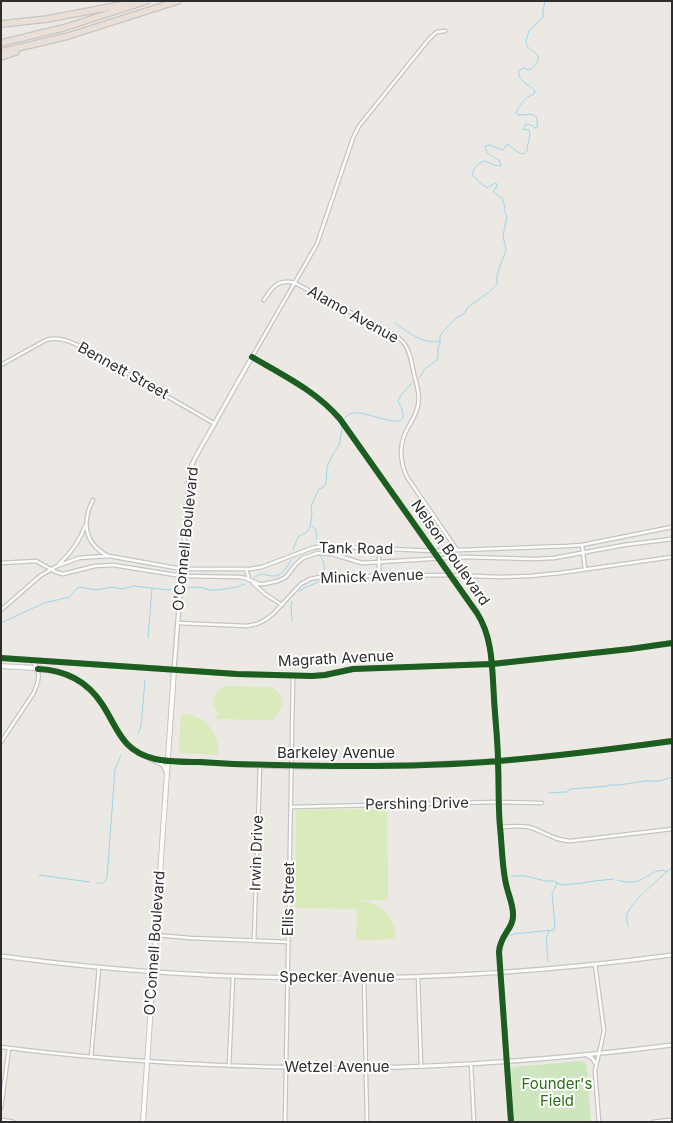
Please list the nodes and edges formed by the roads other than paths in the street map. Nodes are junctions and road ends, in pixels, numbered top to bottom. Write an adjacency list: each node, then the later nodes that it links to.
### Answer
1 (140, 1): 4 (highway)
2 (147, 1): 7 (highway)
3 (178, 1): 6 (highway)
4 (1, 24)
5 (445, 31): 10 (street, O'Connell Boulevard)
6 (49, 41): 8 (highway); 9 (highway)
7 (1, 43)
8 (1, 52)
9 (1, 57)
10 (295, 283): 11 (street, Alamo Avenue); 12 (street, O'Connell Boulevard); 21 (street, Alamo Avenue)
11 (264, 300)
12 (252, 357): 14 (street, O'Connell Boulevard); 22 (street, Nelson Boulevard)
13 (1, 365): 14 (street, Bennett Street)
14 (215, 424): 31 (street, O'Connell Boulevard)
15 (93, 500): 16 (street)
16 (86, 522): 24 (street); 29 (street)
17 (672, 527): 19 (street, Tank Road)
18 (672, 538): 23 (street)
19 (582, 545): 21 (street, Tank Road); 23 (street)
20 (379, 548): 22 (street, Tank Road); 27 (street); 32 (street, Tank Road)
21 (457, 550): 22 (street, Tank Road)
22 (434, 551): 26 (street, Nelson Boulevard)
23 (583, 552): 26 (street); 33 (street)
24 (109, 556): 29 (street, Tank Road); 31 (street, Tank Road)
25 (672, 557): 33 (street, Minick Avenue)
26 (439, 558): 27 (street); 34 (street, Nelson Boulevard)
27 (379, 562): 36 (street); 37 (street)
28 (1, 564): 30 (street)
29 (57, 566): 30 (street, Tank Road)
30 (51, 569): 35 (street); 39 (street, Tank Road)
31 (182, 569): 32 (street, Tank Road); 35 (street, O'Connell Boulevard)
32 (246, 569): 37 (street)
33 (585, 569): 34 (street, Minick Avenue)
34 (451, 575): 36 (street, Minick Avenue); 44 (street, Nelson Boulevard)
35 (182, 576): 37 (street); 40 (street, O'Connell Boulevard)
36 (379, 576): 38 (street, Minick Avenue)
37 (250, 580): 38 (street)
38 (282, 605): 40 (street, Minick Avenue)
39 (1, 610)
40 (178, 622): 47 (street, O'Connell Boulevard)
41 (672, 643): 44 (main road, Magrath Avenue)
42 (1, 658): 43 (main road, Magrath Avenue)
43 (31, 660): 46 (street); 47 (main road, Magrath Avenue)
44 (492, 664): 48 (main road, Magrath Avenue); 53 (street, Nelson Boulevard)
45 (1, 666): 46 (main road, Barkeley Avenue)
46 (38, 669): 50 (street); 51 (main road, Barkeley Avenue)
47 (174, 670): 48 (main road, Magrath Avenue); 52 (main road, O'Connell Boulevard)
48 (293, 676): 55 (street, Ellis Street)
49 (672, 741): 53 (main road, Barkeley Avenue)
50 (1, 742)
51 (143, 755): 52 (main road, Barkeley Avenue); 56 (street)
52 (168, 760): 54 (main road, Barkeley Avenue); 56 (main road, O'Connell Boulevard)
53 (498, 761): 55 (main road, Barkeley Avenue); 57 (street, Nelson Boulevard)
54 (260, 765): 55 (main road, Barkeley Avenue); 63 (street, Irwin Drive)
55 (292, 766): 59 (street, Ellis Street)
56 (167, 774): 62 (main road, O'Connell Boulevard)
57 (498, 802): 58 (street, Pershing Drive); 59 (street, Pershing Drive); 60 (street, Nelson Boulevard)
58 (542, 803)
59 (292, 807): 64 (street, Ellis Street)
60 (500, 828): 61 (street); 70 (street, Nelson Boulevard)
61 (672, 829)
62 (156, 935): 63 (street); 69 (main road, O'Connell Boulevard)
63 (254, 940): 64 (street)
64 (288, 942): 73 (street, Ellis Street)
65 (672, 955): 67 (street, Specker Avenue)
66 (1, 956): 68 (street, Specker Avenue)
67 (595, 964): 70 (street, Specker Avenue); 78 (street)
68 (99, 967): 69 (street, Specker Avenue); 80 (street)
69 (153, 971): 71 (street, Specker Avenue); 81 (main road, O'Connell Boulevard)
70 (500, 972): 72 (street, Specker Avenue); 82 (street, Nelson Boulevard)
71 (233, 976): 73 (street, Specker Avenue); 85 (street)
72 (418, 977): 74 (street, Specker Avenue); 86 (street)
73 (288, 978): 74 (street, Specker Avenue); 87 (street, Ellis Street)
74 (364, 978): 88 (street)
75 (672, 1045): 78 (street, Wetzel Avenue)
76 (1, 1047): 77 (street, Wetzel Avenue)
77 (9, 1048): 80 (street, Wetzel Avenue); 89 (street)
78 (599, 1054): 79 (street, Wetzel Avenue); 84 (street)
79 (587, 1055): 82 (street, Wetzel Avenue); 84 (street)
80 (90, 1057): 81 (street, Wetzel Avenue)
81 (147, 1062): 85 (street, Wetzel Avenue); 93 (main road, O'Connell Boulevard)
82 (507, 1062): 83 (street, Wetzel Avenue); 97 (street)
83 (470, 1064): 86 (street, Wetzel Avenue); 96 (street)
84 (596, 1064): 98 (street)
85 (229, 1066): 87 (street, Wetzel Avenue)
86 (422, 1066): 88 (street, Wetzel Avenue)
87 (287, 1068): 88 (street, Wetzel Avenue); 94 (street, Ellis Street)
88 (366, 1068): 95 (street)
89 (1, 1108)
90 (1, 1120): 92 (street)
91 (672, 1120): 99 (street)
92 (13, 1122)
93 (143, 1122)
94 (285, 1122)
95 (367, 1122)
96 (474, 1122)
97 (511, 1122)
98 (599, 1122)
99 (654, 1122)

